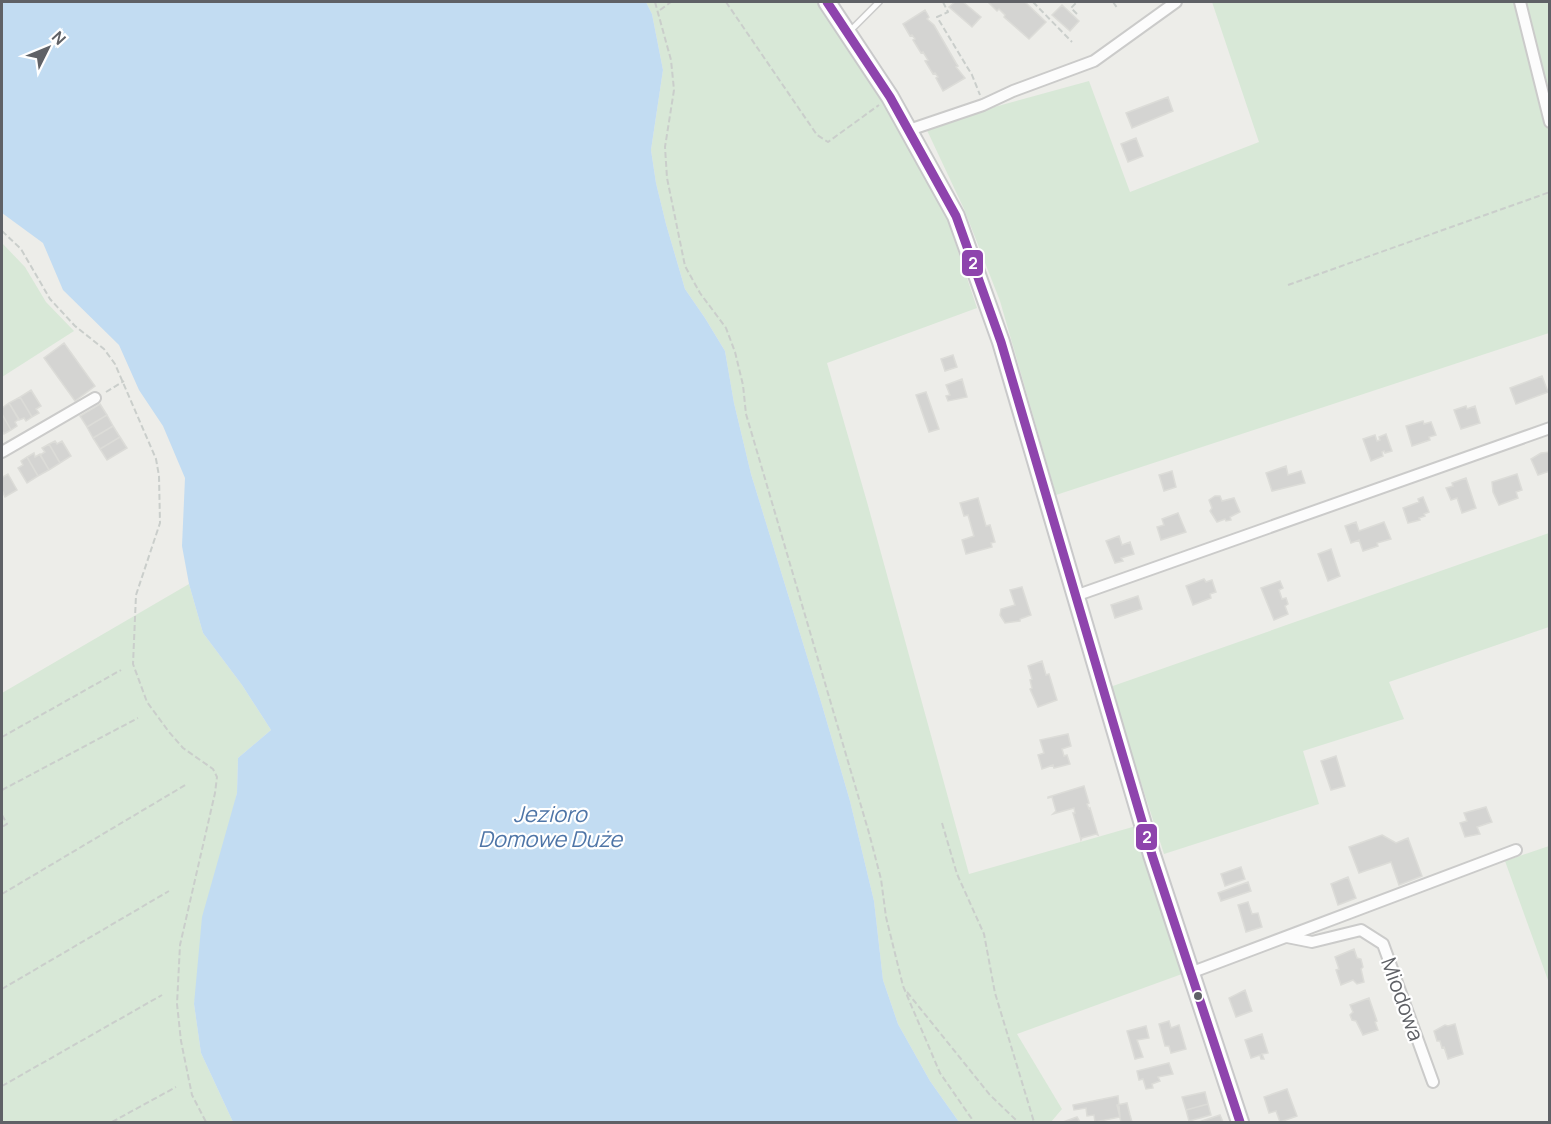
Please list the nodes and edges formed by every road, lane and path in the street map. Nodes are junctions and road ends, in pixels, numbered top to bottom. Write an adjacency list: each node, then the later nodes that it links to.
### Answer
1 (655, 2): 13 (path)
2 (671, 2): 13 (path)
3 (726, 2): 17 (path)
4 (826, 2): 15 (street)
5 (879, 2): 15 (lane)
6 (943, 2): 18 (path)
7 (1033, 2): 16 (path)
8 (1077, 2): 14 (path)
9 (1113, 2): 12 (path)
10 (1176, 2): 18 (street)
11 (1520, 2): 19 (street)
12 (1118, 9)
13 (659, 11): 42 (path)
14 (1077, 14)
15 (848, 33): 17 (street)
16 (1072, 42)
17 (890, 97): 20 (street)
18 (983, 105): 20 (street)
19 (1550, 122)
20 (909, 130): 28 (street)
21 (1550, 192): 23 (path)
22 (2, 231): 24 (path)
23 (1288, 285)
24 (124, 381): 25 (path); 49 (path)
25 (95, 398): 27 (street)
26 (1550, 428): 28 (street)
27 (2, 452)
28 (1075, 596): 41 (street)
29 (121, 670): 31 (path)
30 (138, 718): 33 (path)
31 (2, 737)
32 (188, 784): 39 (path)
33 (2, 790)
34 (2, 815): 36 (path)
35 (942, 823): 52 (path)
36 (2, 826)
37 (1516, 850): 40 (street)
38 (169, 891): 43 (path)
39 (2, 894)
40 (1286, 937): 41 (street); 45 (street, Miodowa)
41 (1190, 973): 53 (street)
42 (903, 986): 50 (path); 51 (path)
43 (2, 989)
44 (162, 995): 46 (path)
45 (1433, 1082)
46 (2, 1086)
47 (176, 1087): 48 (path)
48 (112, 1122)
49 (206, 1122)
50 (974, 1122)
51 (1018, 1122)
52 (1034, 1122)
53 (1240, 1122)

